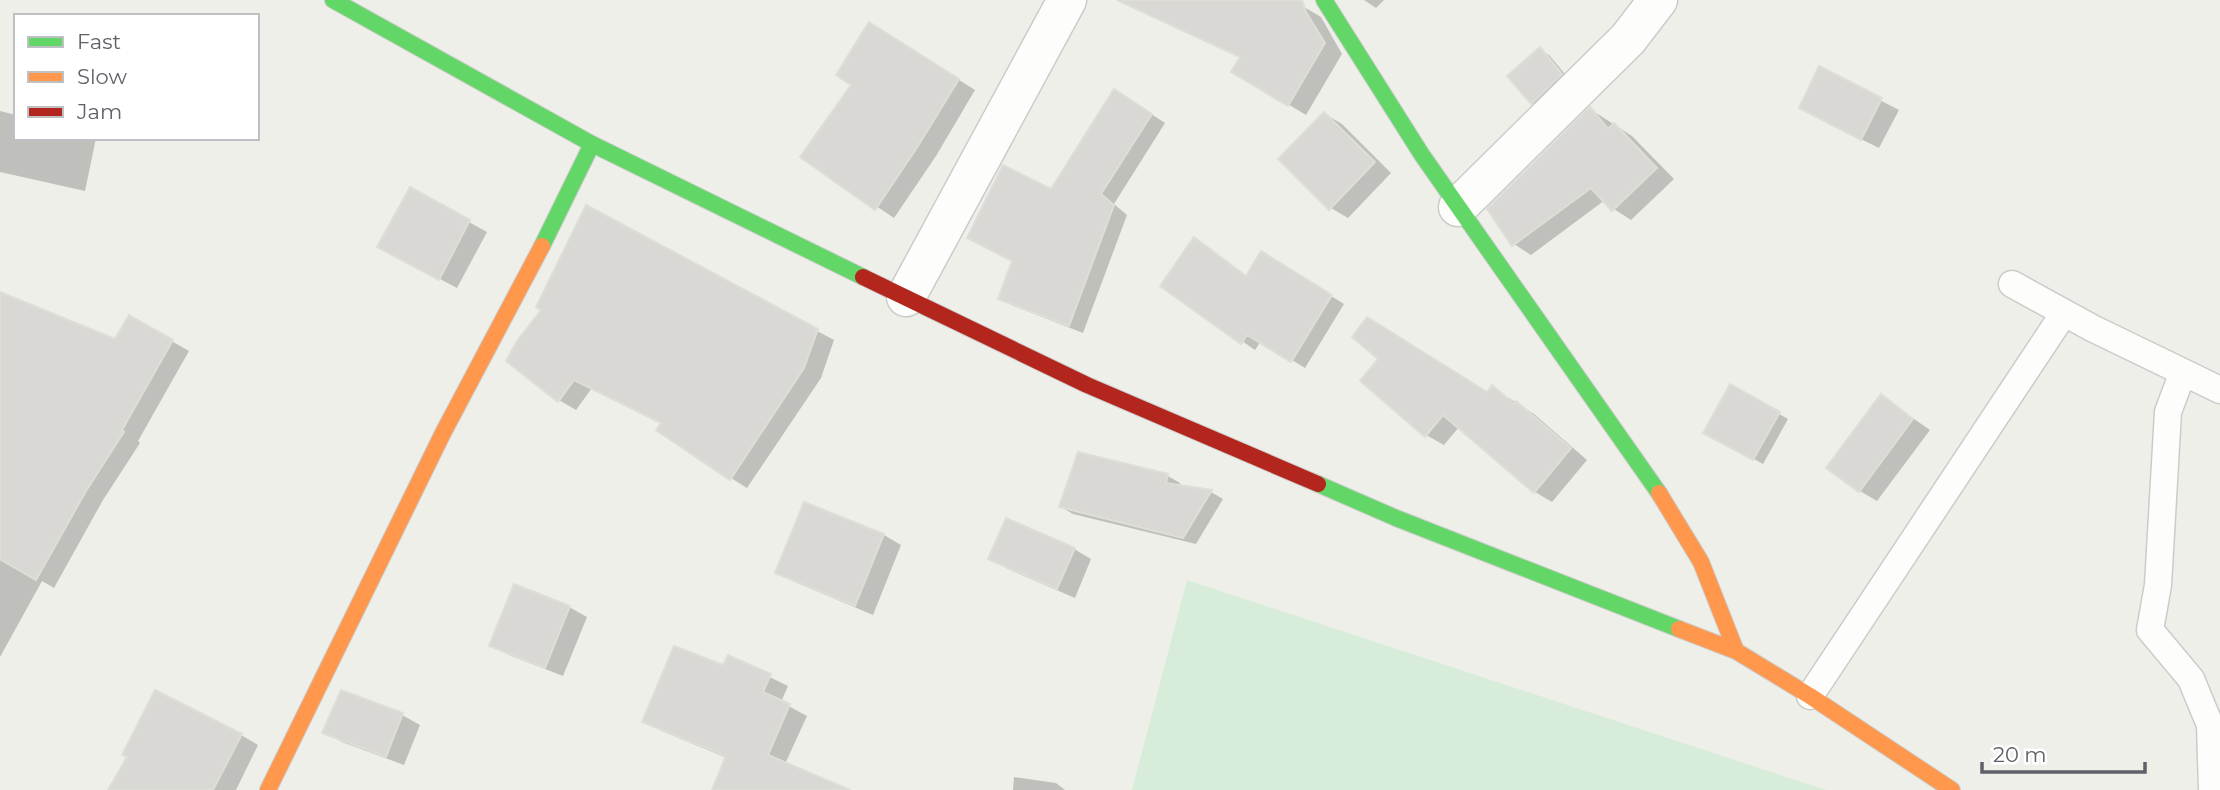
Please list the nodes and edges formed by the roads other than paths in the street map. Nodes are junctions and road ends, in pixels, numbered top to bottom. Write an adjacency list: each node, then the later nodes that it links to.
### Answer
1 (334, 0): 5 (street)
2 (1067, 0): 8 (street)
3 (1324, 0): 6 (street)
4 (1658, 0): 6 (street)
5 (592, 144): 8 (street); 14 (street)
6 (1458, 208): 12 (street)
7 (2012, 284): 9 (lane)
8 (906, 297): 12 (street)
9 (2064, 313): 10 (lane); 13 (lane)
10 (2183, 372): 11 (lane); 16 (lane)
11 (2220, 390)
12 (1736, 651): 13 (street)
13 (1810, 696): 15 (street)
14 (268, 790)
15 (1952, 790)
16 (2212, 790)

